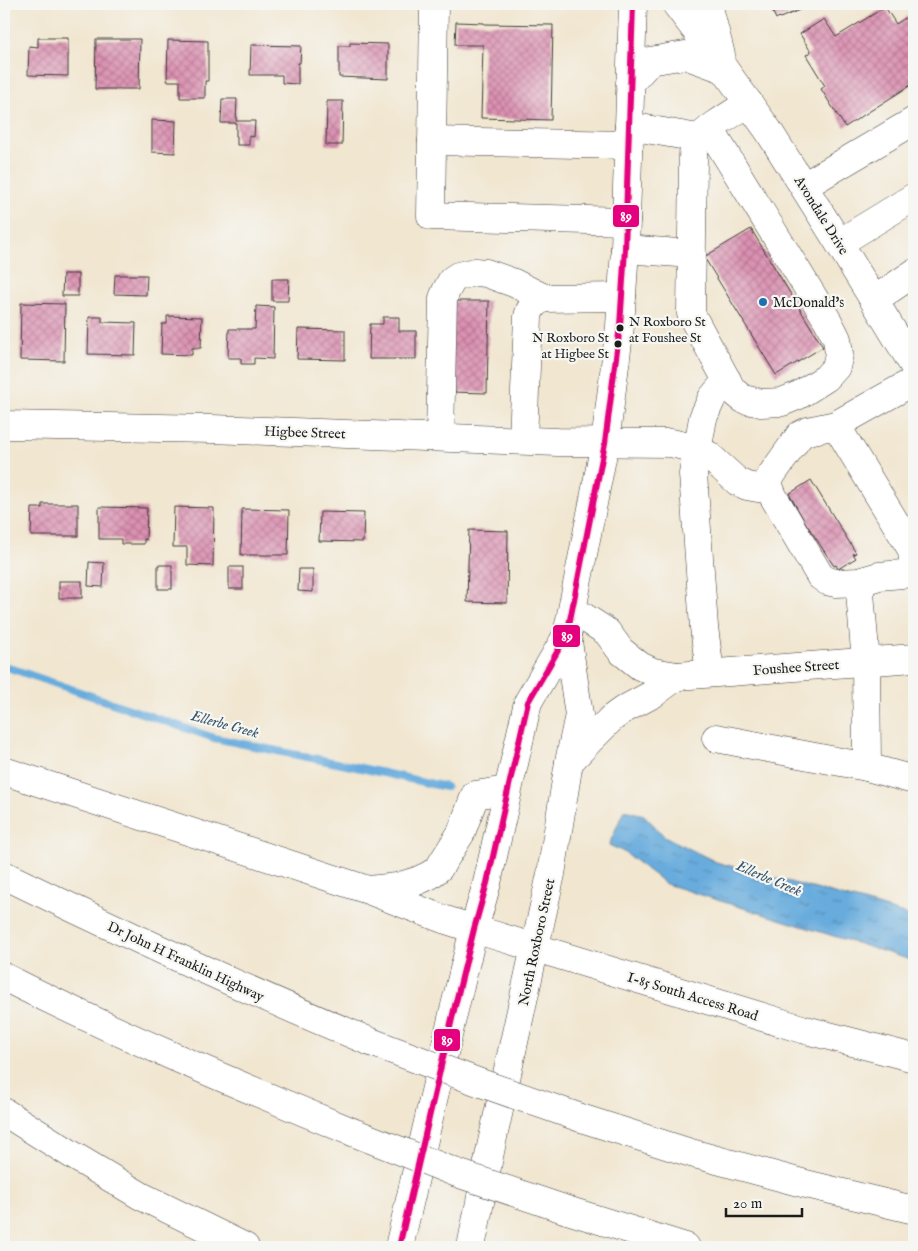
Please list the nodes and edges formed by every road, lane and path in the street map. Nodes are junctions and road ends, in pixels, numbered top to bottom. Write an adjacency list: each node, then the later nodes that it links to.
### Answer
1 (434, 4): 11 (main road)
2 (633, 4): 6 (main road, North Roxboro Street)
3 (676, 4): 5 (main road, Avondale Drive)
4 (708, 4): 5 (main road, Avondale Drive)
5 (724, 69): 6 (main road); 7 (main road, Avondale Drive)
6 (630, 83): 10 (main road, North Roxboro Street)
7 (749, 103): 9 (main road); 12 (main road, Avondale Drive)
8 (914, 121): 12 (main road)
9 (704, 134): 10 (main road); 15 (main road); 18 (main road)
10 (629, 135): 11 (main road); 14 (main road, North Roxboro Street)
11 (432, 141): 14 (main road)
12 (804, 186): 16 (main road, Avondale Drive)
13 (914, 197): 16 (main road)
14 (626, 221): 17 (main road, North Roxboro Street)
15 (775, 235): 23 (main road); 25 (main road)
16 (839, 243): 22 (main road, Avondale Drive)
17 (625, 249): 18 (main road); 20 (main road, North Roxboro Street)
18 (692, 254): 23 (main road)
19 (914, 273): 22 (main road)
20 (622, 297): 21 (main road); 31 (main road, North Roxboro Street)
21 (544, 298): 29 (main road); 30 (main road)
22 (874, 300): 24 (main road, Avondale Drive)
23 (704, 338): 25 (main road)
24 (914, 366)
25 (727, 380): 32 (main road)
26 (914, 381): 28 (main road)
27 (4, 424): 29 (main road, Higbee Street)
28 (836, 425): 33 (main road); 34 (main road)
29 (440, 438): 30 (main road, Higbee Street)
30 (523, 440): 31 (main road, Higbee Street)
31 (605, 443): 32 (main road, Higbee Street); 35 (main road, North Roxboro Street)
32 (697, 448): 33 (main road); 38 (main road)
33 (770, 486): 34 (main road)
34 (859, 582): 37 (main road)
35 (570, 623): 39 (main road, Foushee Street); 41 (main road, North Roxboro Street); 45 (main road, North Roxboro Street)
36 (914, 658): 37 (main road, Foushee Street)
37 (866, 662): 38 (main road, Foushee Street); 42 (main road)
38 (710, 674): 39 (main road, Foushee Street)
39 (677, 676): 41 (main road)
40 (716, 738): 42 (main road)
41 (570, 762): 49 (main road, North Roxboro Street)
42 (867, 767): 44 (main road)
43 (4, 771): 47 (main road, I-85 South Access Road)
44 (914, 780)
45 (507, 790): 47 (main road); 48 (main road, North Roxboro Street)
46 (4, 875): 53 (main road, Dr John H Franklin Highway, bridge)
47 (368, 890): 48 (main road, I-85 South Access Road)
48 (474, 929): 49 (main road, I-85 South Access Road); 55 (main road, North Roxboro Street)
49 (536, 948): 51 (main road, I-85 South Access Road); 56 (main road, North Roxboro Street)
50 (4, 977): 57 (main road, bridge)
51 (914, 1058)
52 (4, 1112): 54 (main road)
53 (914, 1210)
54 (245, 1247)
55 (399, 1247)
56 (472, 1247)
57 (686, 1247)

